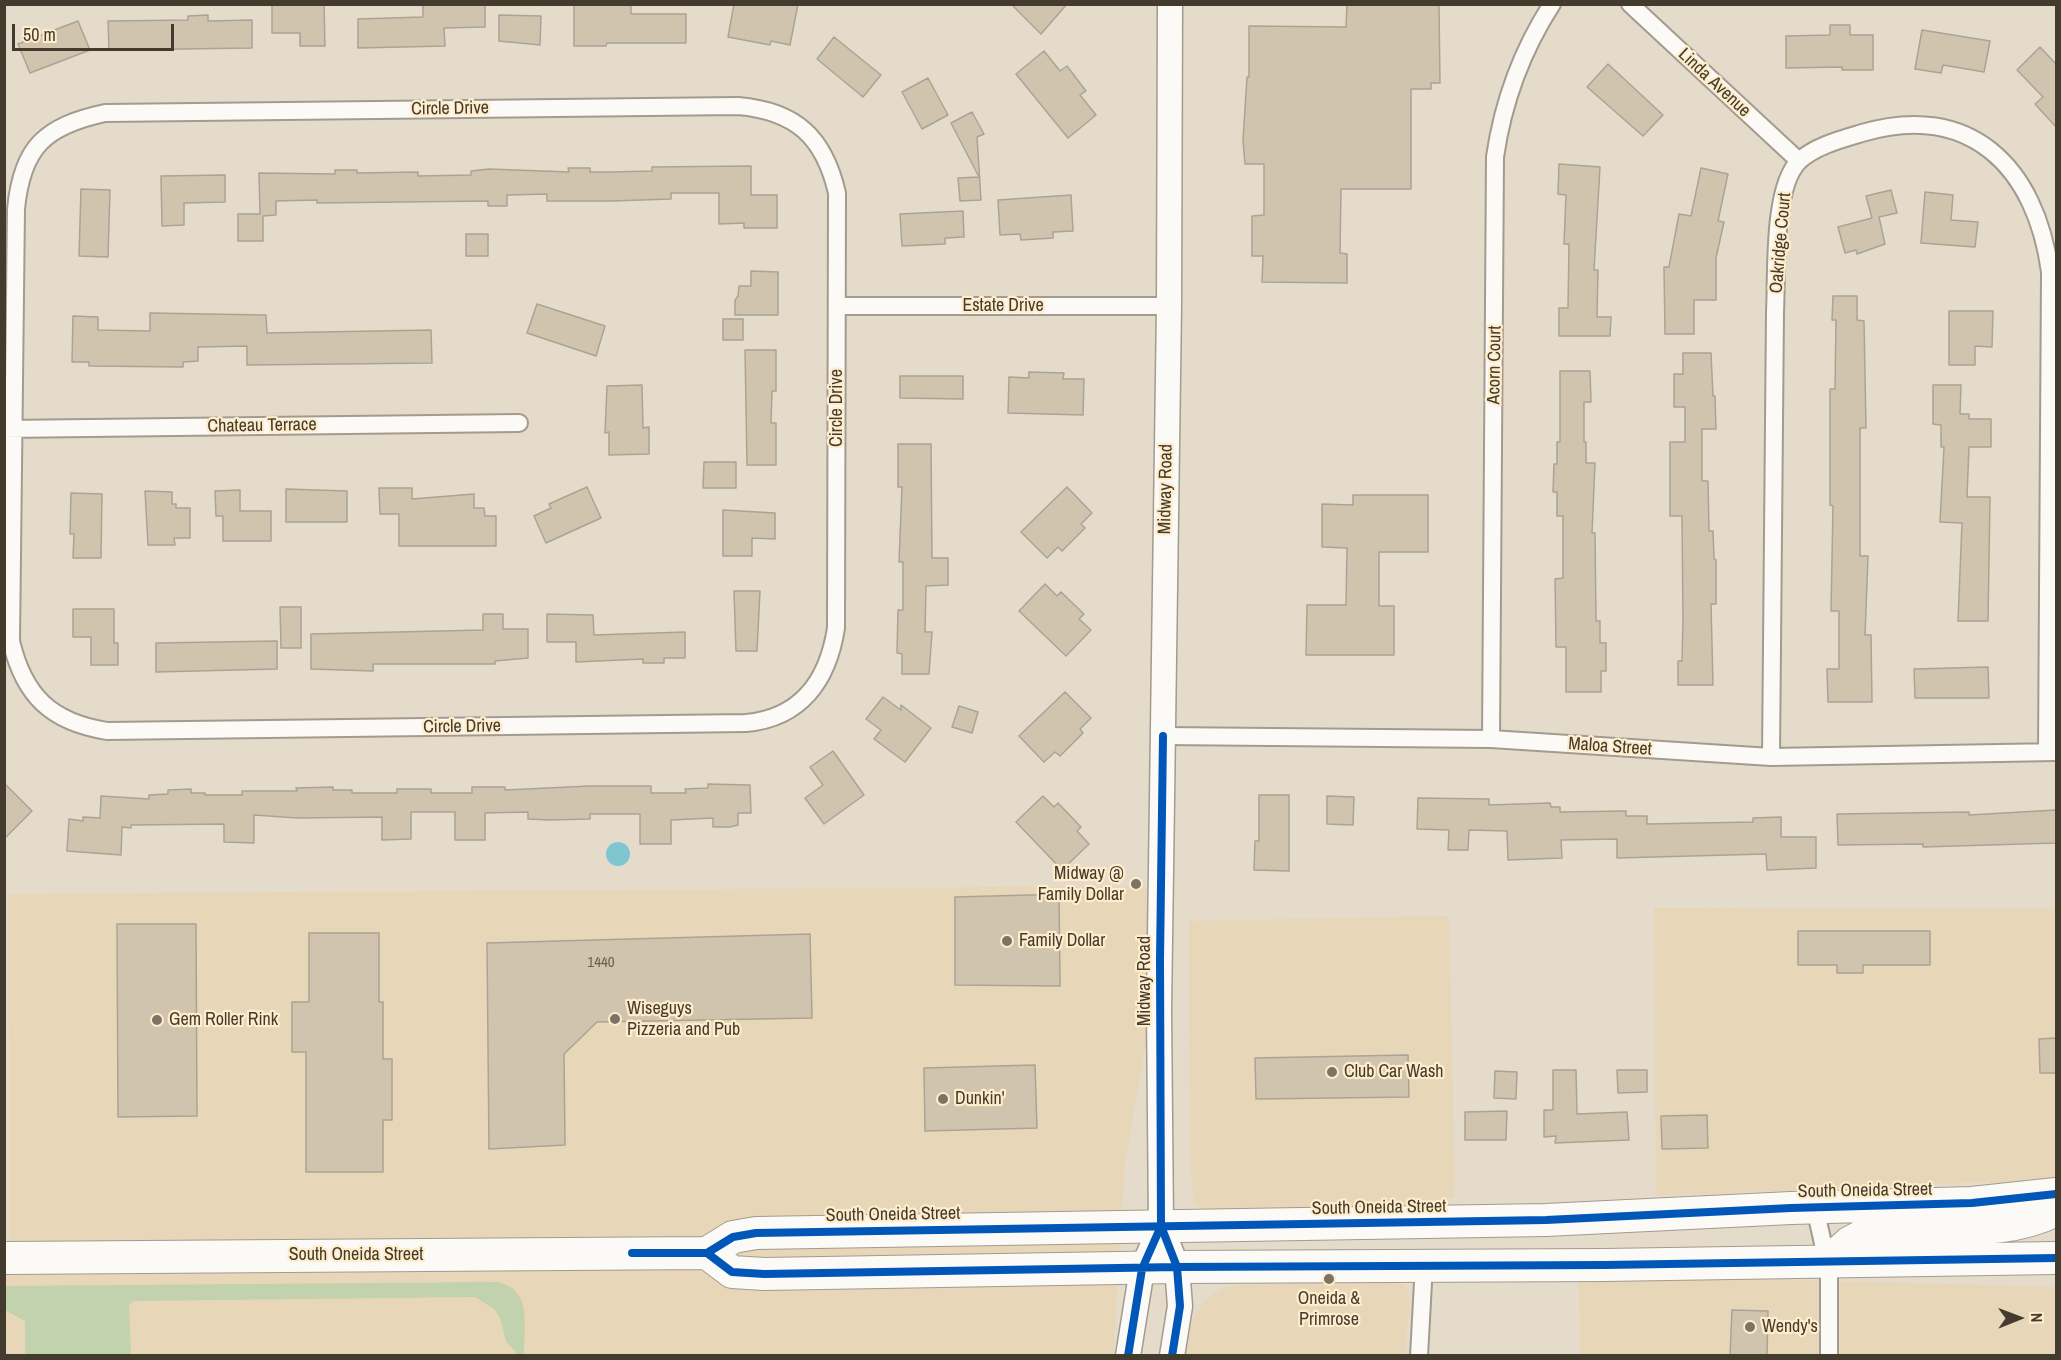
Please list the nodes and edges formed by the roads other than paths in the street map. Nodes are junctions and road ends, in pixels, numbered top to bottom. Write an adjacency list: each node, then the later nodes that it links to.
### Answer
1 (1170, 4): 6 (main road, Midway Road)
2 (1552, 4): 10 (street, Acorn Court)
3 (1630, 4): 4 (street, Linda Avenue)
4 (1799, 161): 11 (street); 12 (street, Oakridge Court)
5 (838, 306): 6 (street, Estate Drive); 8 (street, Circle Drive); 8 (street, Circle Drive)
6 (1169, 306): 9 (main road, Midway Road)
7 (519, 423): 8 (street, Chateau Terrace)
8 (8, 429)
9 (1163, 736): 10 (street, Maloa Street); 16 (main road, Midway Road)
10 (1491, 738): 12 (street, Maloa Street)
11 (2052, 752): 12 (street, Maloa Street)
12 (1771, 758)
13 (2056, 1194): 14 (highway, South Oneida Street)
14 (1815, 1208): 16 (highway, South Oneida Street); 20 (street)
15 (2056, 1210): 20 (highway)
16 (1161, 1226): 17 (highway, South Oneida Street); 22 (main road, Midway Road); 23 (main road, Midway Road)
17 (706, 1253): 18 (highway, South Oneida Street); 23 (highway)
18 (4, 1258)
19 (2056, 1258): 20 (highway)
20 (1828, 1262): 21 (highway); 27 (street)
21 (1424, 1264): 22 (highway); 26 (street)
22 (1178, 1267): 23 (highway); 25 (main road, Midway Road)
23 (1142, 1269): 24 (main road, Midway Road)
24 (1128, 1356)
25 (1172, 1356)
26 (1419, 1356)
27 (1829, 1356)

